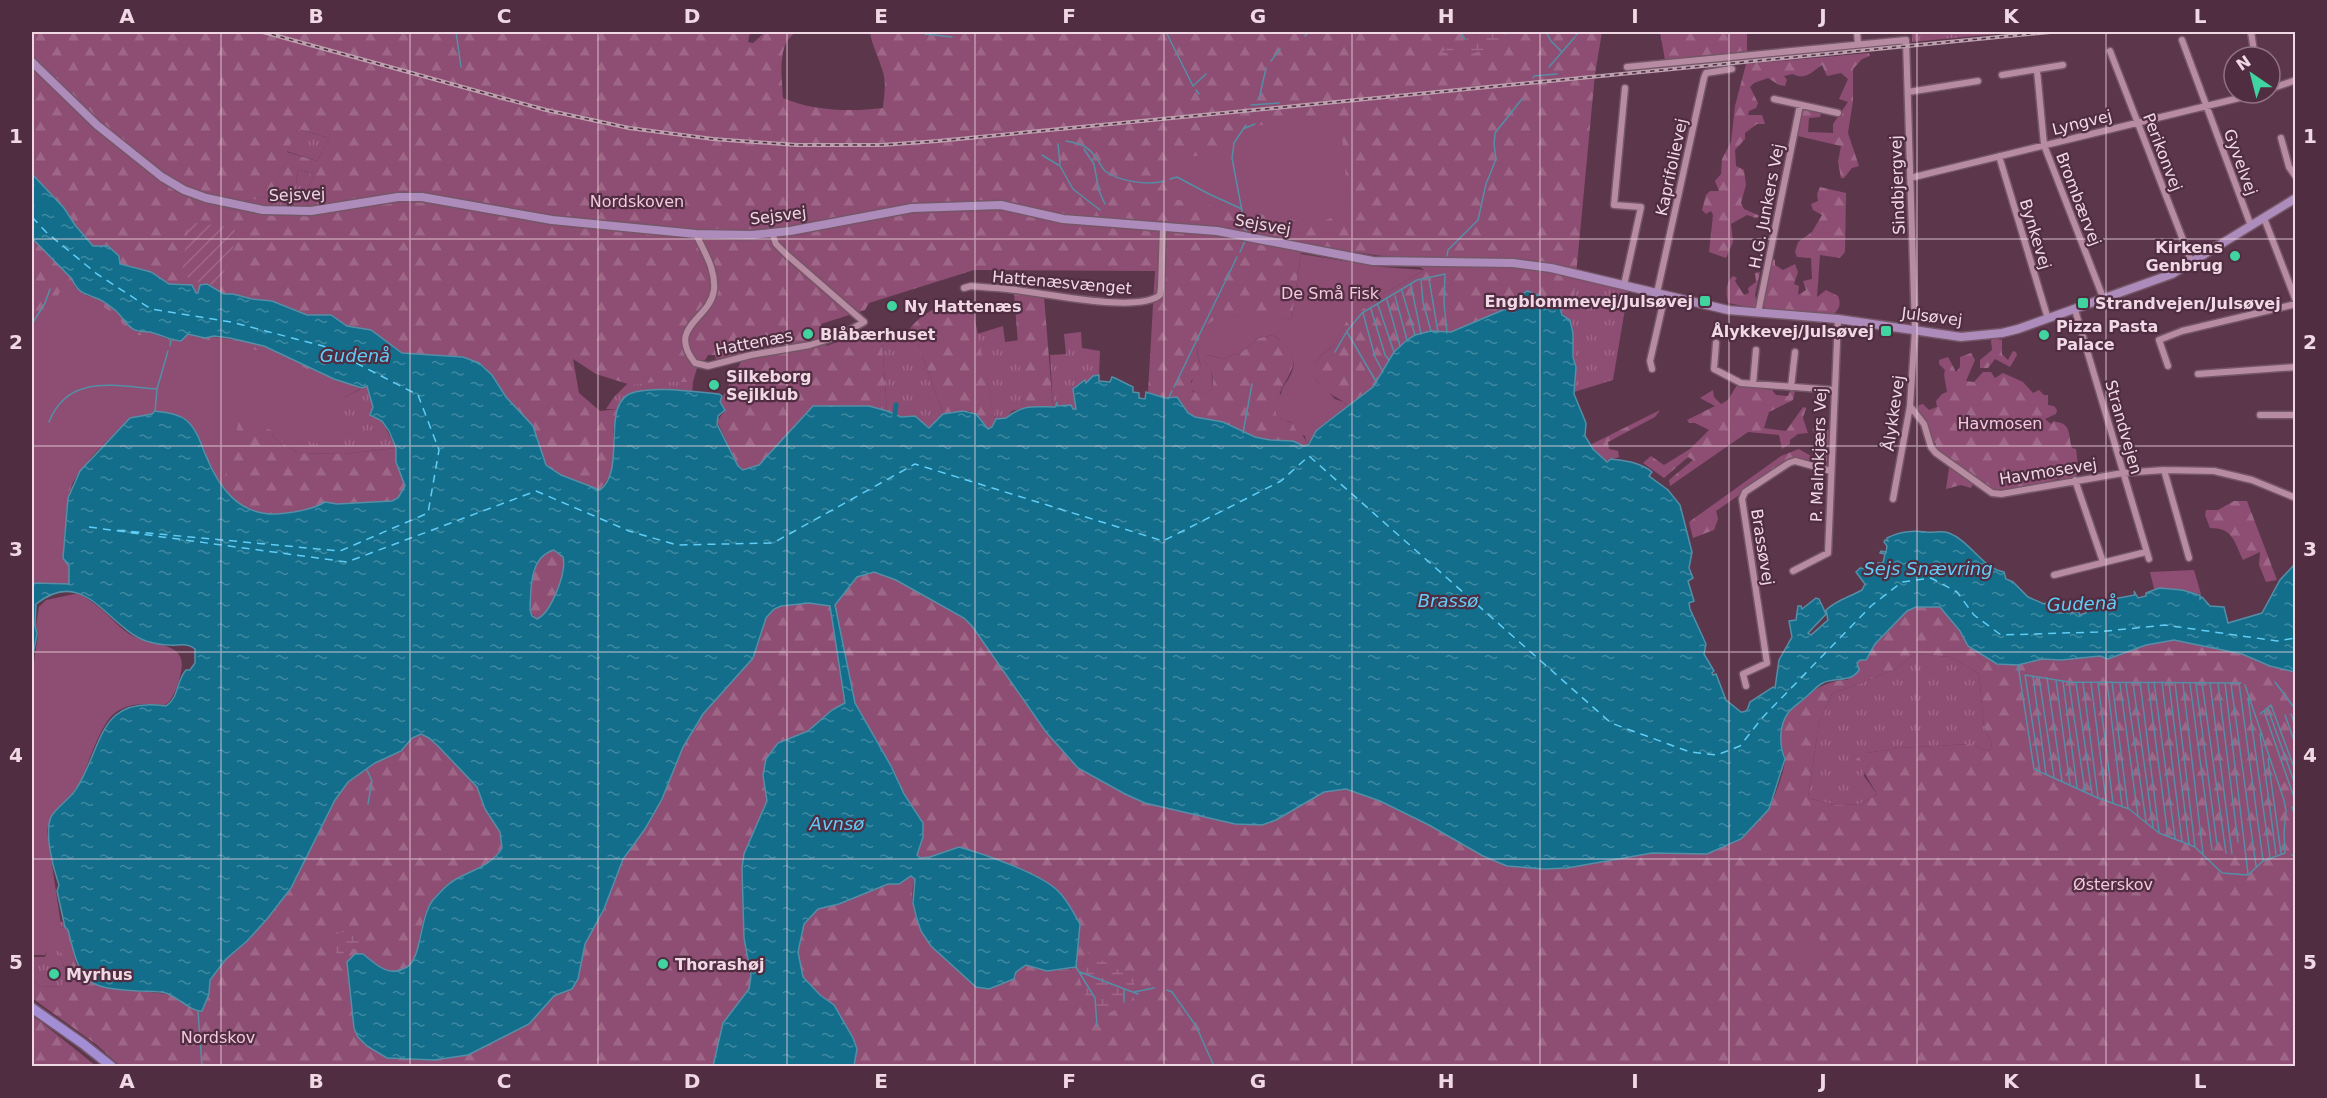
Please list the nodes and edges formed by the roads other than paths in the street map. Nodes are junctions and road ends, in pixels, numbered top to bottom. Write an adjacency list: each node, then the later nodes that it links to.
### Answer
1 (1857, 32): 3 (street)
2 (2182, 40): 17 (street, Gyvelvej)
3 (1858, 44): 7 (street); 13 (street, Sindbjergvej)
4 (2110, 51): 19 (street, Perikonvej)
5 (32, 62): 30 (street, Sejsvej)
6 (2063, 65): 9 (street)
7 (1626, 67)
8 (1732, 69): 35 (street, Kaprifolievej)
9 (2037, 70): 10 (street); 21 (street, Brombærvej)
10 (2002, 75)
11 (1978, 81): 13 (street)
12 (1625, 88): 33 (street)
13 (1908, 92): 24 (street, Sindbjergvej)
14 (1774, 99): 16 (street)
15 (2222, 102): 17 (street, Lyngvej)
16 (1800, 105): 18 (street); 39 (street, H.G. Junkers Vej)
17 (2206, 106): 19 (street, Lyngvej); 27 (street, Gyvelvej)
18 (1838, 113)
19 (2136, 122): 21 (street, Lyngvej); 31 (street, Perikonvej)
20 (2281, 138): 23 (street)
21 (2044, 146): 22 (street, Lyngvej); 36 (street, Brombærvej)
22 (1999, 156): 24 (street, Lyngvej); 41 (street, Bynkevej)
23 (2295, 177)
24 (1910, 178): 42 (street, Sindbjergvej)
25 (2295, 198): 26 (street, Julsøvej)
26 (2264, 218): 27 (street, Julsøvej); 37 (street)
27 (2251, 226): 31 (street, Julsøvej)
28 (1163, 227): 29 (street, Sejsvej); 32 (street, Sejsvej); 34 (street, Hattenæsvænget)
29 (772, 233): 30 (street, Sejsvej); 30 (street, Hattenæs)
30 (696, 234)
31 (2192, 263): 36 (street, Julsøvej)
32 (1574, 272): 33 (street, Julsøvej)
33 (1623, 285): 35 (street, Julsøvej)
34 (964, 288)
35 (1661, 294): 39 (street, Julsøvej); 48 (street)
36 (2104, 300): 38 (street, Julsøvej)
37 (2295, 300): 46 (street)
38 (2075, 310): 41 (street, Julsøvej); 58 (street, Strandvejen)
39 (1758, 313): 40 (street, Julsøvej)
40 (1838, 319): 42 (street, Julsøvej); 52 (street, P. Malmkjærs Vej)
41 (2048, 319): 42 (street, Julsøvej)
42 (1914, 330): 53 (street, Ålykkevej)
43 (1716, 343): 50 (street)
44 (1756, 350): 50 (street)
45 (1795, 352): 51 (street)
46 (2168, 366)
47 (2295, 367): 49 (street)
48 (1652, 369)
49 (2198, 374)
50 (1753, 384): 51 (street)
51 (1791, 387): 52 (street)
52 (1834, 390): 57 (street, P. Malmkjærs Vej)
53 (1910, 406): 59 (street, Havmosevej); 61 (street, Ålykkevej)
54 (2260, 415): 55 (street)
55 (2295, 415)
56 (2164, 470): 58 (street, Havmosevej); 60 (street, Havmosevej); 62 (street)
57 (1831, 471): 64 (street, P. Malmkjærs Vej); 66 (street, Brassøvej)
58 (2123, 473): 59 (street, Havmosevej); 63 (street, Strandvejen)
59 (2075, 480): 63 (street)
60 (2295, 498)
61 (1893, 499)
62 (2190, 558)
63 (2103, 562): 65 (street, Strandvejen)
64 (1793, 571)
65 (2054, 575)
66 (1746, 686)
67 (32, 1008): 68 (main road)
68 (111, 1066)

